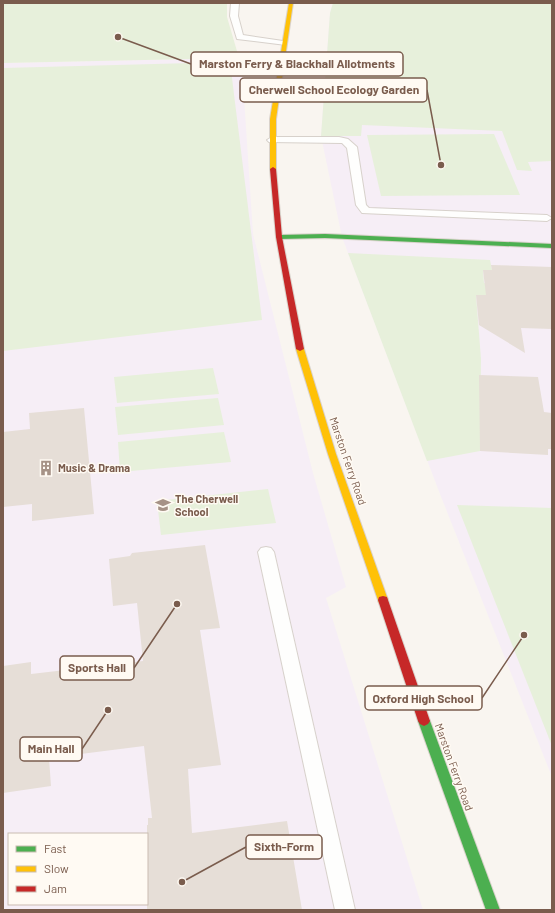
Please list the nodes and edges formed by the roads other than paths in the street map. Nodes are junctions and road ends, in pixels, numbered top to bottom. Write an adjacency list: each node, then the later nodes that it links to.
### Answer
1 (235, 3): 3 (lane)
2 (291, 3): 3 (main road, Marston Ferry Road)
3 (283, 43): 4 (main road, Marston Ferry Road)
4 (272, 140): 5 (lane); 6 (main road, Marston Ferry Road)
5 (546, 218)
6 (279, 237): 7 (main road); 10 (main road, Marston Ferry Road)
7 (552, 246)
8 (266, 552): 9 (lane)
9 (344, 910)
10 (493, 910)

